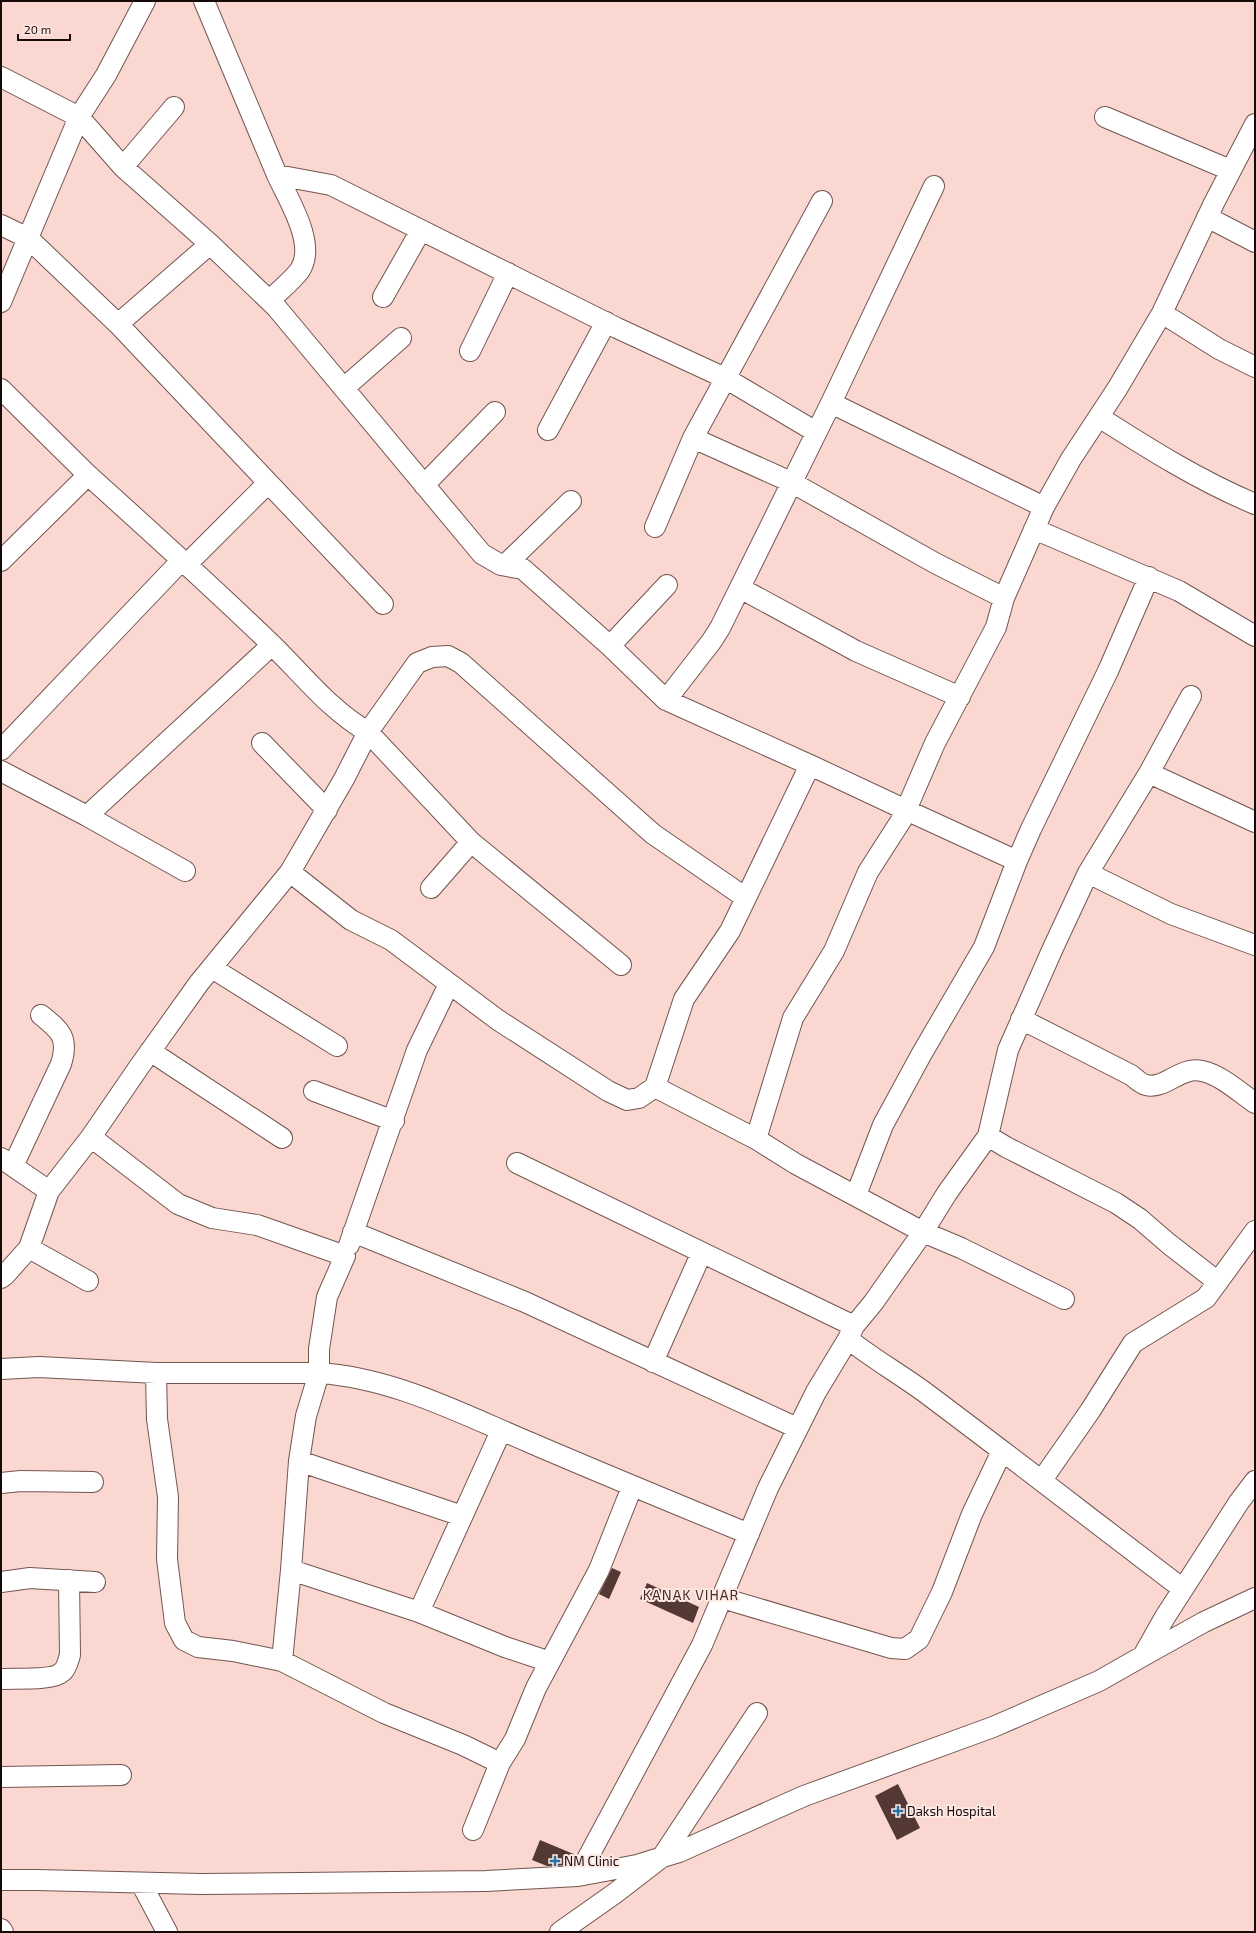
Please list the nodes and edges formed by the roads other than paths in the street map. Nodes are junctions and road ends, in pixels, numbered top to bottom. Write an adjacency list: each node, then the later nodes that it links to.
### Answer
1 (145, 1): 5 (street)
2 (204, 1): 10 (street)
3 (1, 77): 5 (street)
4 (174, 107): 8 (street)
5 (79, 117): 8 (street); 16 (street)
6 (1105, 117): 9 (street)
7 (1255, 124): 9 (street)
8 (123, 167): 18 (street)
9 (1230, 170): 13 (street)
10 (277, 175): 15 (street); 21 (street)
11 (934, 186): 32 (street)
12 (822, 201): 29 (street)
13 (1207, 217): 17 (street); 23 (street)
14 (1, 225): 16 (street)
15 (421, 230): 19 (street); 20 (street)
16 (28, 238): 22 (street); 25 (street)
17 (1255, 242)
18 (210, 244): 21 (street); 25 (street)
19 (508, 273): 24 (street); 27 (street)
20 (383, 297)
21 (270, 300): 30 (street)
22 (1, 302)
23 (1162, 313): 28 (street); 34 (street)
24 (606, 322): 29 (street); 35 (street)
25 (118, 324): 40 (street)
26 (401, 338): 30 (street)
27 (470, 351)
28 (1255, 367)
29 (725, 378): 36 (street); 37 (street)
30 (344, 388): 41 (street)
31 (1, 389): 38 (street)
32 (830, 403): 36 (street); 44 (street)
33 (495, 412): 41 (street)
34 (1099, 417): 43 (street); 44 (street)
35 (548, 430)
36 (816, 432): 39 (street)
37 (692, 438): 39 (street); 45 (street)
38 (88, 475): 47 (street); 48 (street)
39 (791, 482): 52 (street); 53 (street)
40 (268, 483): 48 (street); 54 (street)
41 (424, 484): 49 (street)
42 (571, 501): 49 (street)
43 (1255, 504)
44 (1044, 507): 46 (street)
45 (655, 527)
46 (1034, 529): 50 (street); 53 (street)
47 (1, 561)
48 (184, 562): 56 (street); 63 (street)
49 (505, 565): 57 (street)
50 (1149, 577): 55 (street); 72 (street)
51 (667, 585): 57 (street)
52 (740, 588): 59 (street); 60 (street)
53 (1004, 598): 59 (street)
54 (383, 604)
55 (1255, 636)
56 (272, 645): 61 (street); 69 (street)
57 (610, 646): 60 (street)
58 (1191, 696): 66 (street)
59 (960, 697): 68 (street)
60 (666, 700): 64 (street)
61 (368, 732): 67 (street); 71 (street); 77 (street)
62 (262, 743): 67 (street)
63 (1, 750)
64 (810, 765): 68 (street); 77 (street)
65 (1, 771): 69 (street)
66 (1149, 773): 70 (street); 75 (street)
67 (327, 810): 74 (street)
68 (906, 810): 72 (street); 93 (street)
69 (87, 816): 73 (street)
70 (1255, 822)
71 (471, 842): 76 (street); 79 (street)
72 (1016, 861): 97 (street)
73 (185, 871)
74 (290, 872): 80 (street); 81 (street)
75 (1088, 873): 78 (street); 83 (street)
76 (431, 888)
77 (746, 898): 86 (street)
78 (1255, 945)
79 (621, 965)
80 (212, 968): 84 (street); 85 (street)
81 (449, 984): 86 (street); 89 (street)
82 (41, 1015): 94 (street)
83 (1021, 1019): 88 (street); 90 (street)
84 (336, 1046)
85 (150, 1051): 91 (street); 92 (street)
86 (655, 1087): 93 (street)
87 (314, 1091): 89 (street)
88 (1255, 1103)
89 (394, 1120): 99 (street)
90 (988, 1136): 100 (street); 106 (street)
91 (91, 1137): 96 (street); 103 (street)
92 (282, 1138)
93 (756, 1139): 97 (street)
94 (7, 1162): 96 (street)
95 (516, 1164): 102 (street)
96 (49, 1191): 101 (street)
97 (856, 1195): 100 (street)
98 (1255, 1231): 106 (street)
99 (353, 1232): 103 (street); 109 (street)
100 (923, 1232): 107 (street); 108 (street)
101 (29, 1248): 104 (street); 105 (street)
102 (701, 1254): 108 (street); 109 (street)
103 (345, 1256): 112 (street)
104 (1, 1278)
105 (88, 1281)
106 (1218, 1282): 117 (street)
107 (1064, 1299)
108 (851, 1333): 113 (street); 115 (street)
109 (653, 1362): 113 (street)
110 (1, 1369): 111 (street)
111 (156, 1373): 112 (street); 133 (street)
112 (319, 1373): 114 (street); 116 (street)
113 (798, 1428): 123 (street)
114 (501, 1431): 121 (street); 122 (street)
115 (1002, 1451): 117 (street); 129 (street)
116 (299, 1461): 122 (street); 124 (street)
117 (1042, 1480): 128 (street)
118 (1255, 1481): 128 (street)
119 (93, 1482): 120 (street)
120 (1, 1483)
121 (632, 1486): 123 (street); 134 (street)
122 (462, 1516): 131 (street)
123 (750, 1534): 129 (street)
124 (291, 1570): 131 (street); 133 (street)
125 (69, 1580): 126 (street); 127 (street); 135 (street)
126 (1, 1582)
127 (95, 1582)
128 (1183, 1589): 132 (street)
129 (722, 1598): 142 (street)
130 (1255, 1598): 132 (street)
131 (418, 1612): 134 (street)
132 (1143, 1656): 141 (street)
133 (282, 1661): 137 (street)
134 (550, 1662): 137 (street)
135 (1, 1678)
136 (757, 1713): 141 (street)
137 (500, 1762): 140 (street)
138 (121, 1776): 139 (street)
139 (1, 1777)
140 (473, 1830)
141 (662, 1857): 142 (street); 148 (street)
142 (578, 1876): 144 (street)
143 (1, 1880): 144 (street)
144 (141, 1883): 147 (street)
145 (1, 1929): 146 (street)
146 (3, 1932)
147 (167, 1932)
148 (560, 1932)

